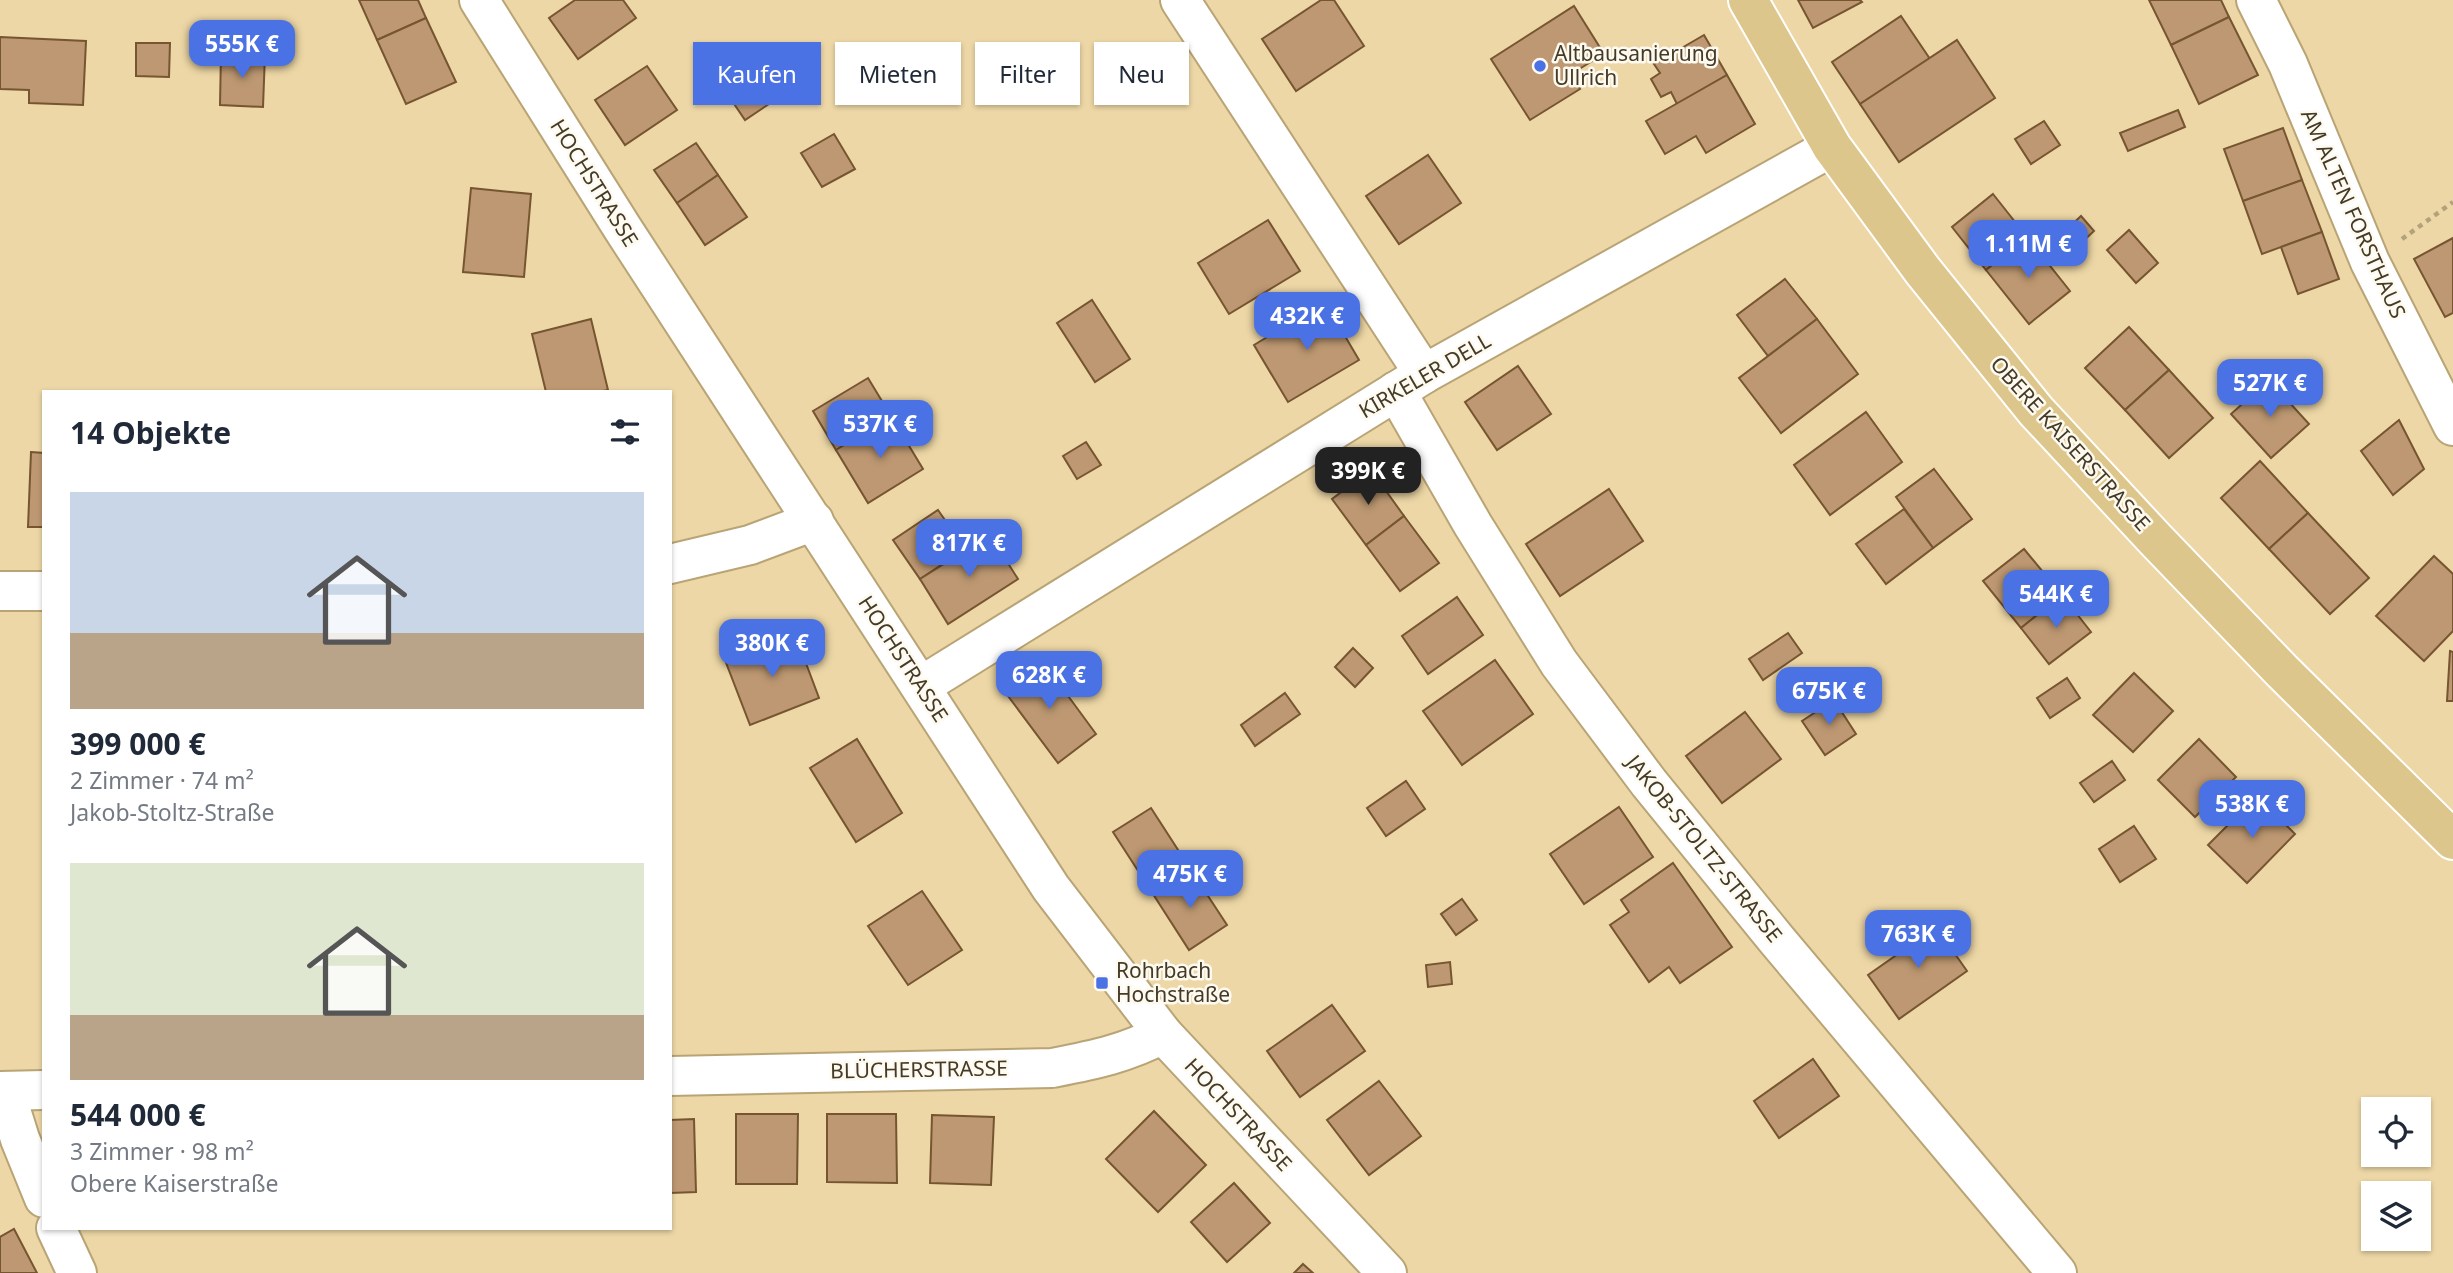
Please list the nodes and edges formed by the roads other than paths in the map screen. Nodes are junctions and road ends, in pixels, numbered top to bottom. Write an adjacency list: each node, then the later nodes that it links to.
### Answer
1 (479, 0): 8 (street, HOCHSTRASSE)
2 (1180, 0): 6 (street, JAKOB-STOLTZ-STRASSE)
3 (1748, 0): 5 (main road, OBERE KAISERSTRASSE)
4 (2256, 0): 7 (street, AM ALTEN FORSTHAUS)
5 (1832, 148): 6 (street, KIRKELER DELL); 13 (main road, OBERE KAISERSTRASSE)
6 (1410, 383): 12 (street, KIRKELER DELL); 22 (street, JAKOB-STOLTZ-STRASSE)
7 (2453, 426)
8 (814, 521): 9 (street); 12 (street, HOCHSTRASSE)
9 (672, 564)
10 (0, 592): 11 (street)
11 (42, 592)
12 (921, 686): 14 (street, HOCHSTRASSE)
13 (2447, 823)
14 (1163, 1034): 15 (street, BLÜCHERSTRASSE); 21 (street, HOCHSTRASSE)
15 (672, 1076)
16 (42, 1090): 17 (street)
17 (2, 1091): 18 (street)
18 (42, 1193)
19 (57, 1230): 20 (street)
20 (77, 1273)
21 (1387, 1273)
22 (2057, 1273)

